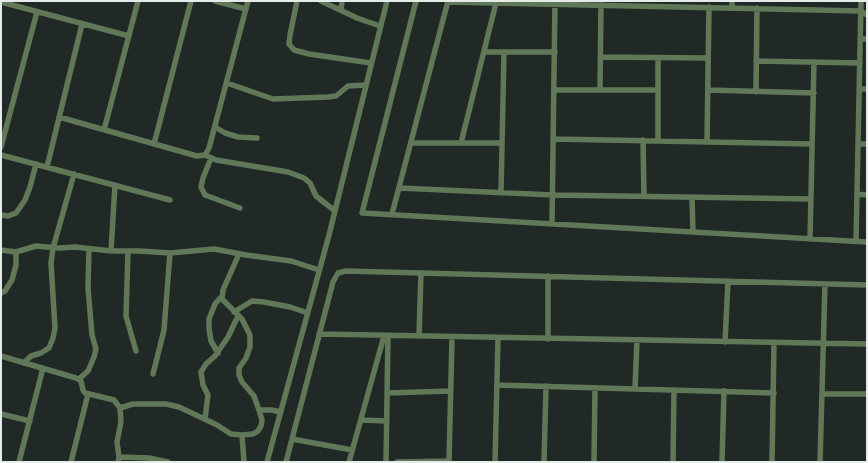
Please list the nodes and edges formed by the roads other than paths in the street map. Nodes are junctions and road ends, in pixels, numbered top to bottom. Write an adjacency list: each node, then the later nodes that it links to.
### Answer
1 (138, 1): 27 (street)
2 (191, 1): 61 (street)
3 (215, 1): 20 (street)
4 (248, 1): 20 (street)
5 (297, 1): 37 (street)
6 (321, 1): 21 (street)
7 (342, 1): 21 (street)
8 (387, 1): 26 (street)
9 (416, 1): 84 (street)
10 (732, 1): 18 (street)
11 (861, 1): 22 (street)
12 (1, 2): 23 (street)
13 (448, 2): 14 (street); 57 (street)
14 (496, 3): 15 (street); 30 (street)
15 (555, 3): 16 (street); 32 (street)
16 (601, 5): 17 (street); 33 (street)
17 (709, 7): 18 (street); 35 (street)
18 (732, 8): 19 (street)
19 (757, 8): 22 (street); 36 (street)
20 (246, 9): 40 (street)
21 (341, 10): 26 (street)
22 (861, 11): 24 (street); 28 (street)
23 (37, 12): 25 (street); 65 (street)
24 (867, 15)
25 (82, 24): 27 (street); 50 (street)
26 (380, 26): 37 (street)
27 (129, 36): 52 (street)
28 (860, 39): 29 (street); 39 (street)
29 (867, 39)
30 (484, 52): 31 (street); 59 (street)
31 (504, 52): 32 (street); 60 (street)
32 (555, 52): 44 (street)
33 (601, 57): 34 (street); 45 (street)
34 (658, 58): 35 (street); 46 (street)
35 (708, 58): 47 (street)
36 (756, 61): 38 (street); 48 (street)
37 (371, 62): 41 (street)
38 (814, 62): 39 (street); 49 (street)
39 (860, 63): 42 (street)
40 (227, 84): 41 (street); 51 (street)
41 (366, 85): 83 (street)
42 (859, 89): 43 (street); 63 (street)
43 (867, 89)
44 (554, 90): 45 (street); 54 (street)
45 (600, 90): 46 (street)
46 (658, 90): 56 (street)
47 (708, 90): 48 (street); 58 (street)
48 (756, 92): 49 (street)
49 (814, 93): 62 (street)
50 (59, 117): 52 (street); 70 (street)
51 (215, 127): 53 (street); 67 (street)
52 (104, 130): 61 (street)
53 (257, 138)
54 (553, 139): 55 (street); 76 (street)
55 (643, 140): 56 (street); 78 (street)
56 (658, 141): 58 (street)
57 (411, 142): 59 (street); 73 (street)
58 (707, 142): 62 (street)
59 (461, 143): 60 (street)
60 (502, 143): 74 (street)
61 (154, 144): 67 (street)
62 (812, 144): 80 (street)
63 (858, 144): 64 (street); 75 (street)
64 (867, 144)
65 (1, 147)
66 (1, 155): 69 (street)
67 (205, 155): 68 (street)
68 (211, 158): 82 (street); 83 (street)
69 (36, 164): 70 (street); 85 (street)
70 (47, 167): 71 (street)
71 (74, 174): 72 (street); 91 (street)
72 (115, 185): 81 (street); 94 (street)
73 (399, 188): 74 (street); 84 (street)
74 (501, 192): 76 (street)
75 (857, 194): 77 (street); 89 (street)
76 (552, 195): 78 (street); 86 (street)
77 (867, 195)
78 (644, 196): 79 (street)
79 (692, 197): 80 (street); 87 (street)
80 (811, 199): 88 (street)
81 (170, 200)
82 (240, 208)
83 (335, 211): 99 (street)
84 (392, 214): 86 (street)
85 (1, 215)
86 (552, 224): 87 (street)
87 (693, 232): 88 (street)
88 (810, 239): 89 (street)
89 (856, 241): 90 (street)
90 (867, 242)
91 (53, 248): 92 (street); 96 (street); 123 (street)
92 (89, 249): 94 (street); 126 (street)
93 (1, 250): 96 (street)
94 (111, 251): 95 (street)
95 (128, 251): 97 (street); 120 (street)
96 (16, 252): 105 (street)
97 (170, 253): 98 (street); 125 (street)
98 (239, 254): 99 (street); 106 (street)
99 (319, 270): 107 (street)
100 (420, 273): 101 (street); 109 (street); 111 (street)
101 (548, 276): 102 (street); 114 (street)
102 (728, 281): 103 (street); 116 (street)
103 (825, 284): 104 (street); 118 (street)
104 (867, 285)
105 (1, 293)
106 (222, 296): 108 (street); 121 (street)
107 (308, 313): 108 (street); 141 (street)
108 (236, 314): 121 (street); 140 (street)
109 (319, 334): 110 (street); 148 (street)
110 (386, 336): 111 (street); 134 (street); 144 (street)
111 (419, 336): 112 (street)
112 (452, 337): 113 (street); 132 (street)
113 (498, 338): 114 (street); 127 (street)
114 (548, 338): 115 (street)
115 (636, 340): 116 (street); 130 (street)
116 (725, 342): 117 (street)
117 (774, 343): 118 (street); 135 (street)
118 (823, 344): 119 (street); 137 (street)
119 (867, 344)
120 (136, 351)
121 (218, 353): 143 (street)
122 (1, 356): 123 (street)
123 (24, 363): 124 (street)
124 (43, 368): 126 (street); 145 (street)
125 (153, 374)
126 (79, 379): 136 (street)
127 (497, 385): 128 (street); 161 (street)
128 (546, 386): 129 (street); 162 (street)
129 (595, 388): 130 (street); 163 (street)
130 (635, 389): 131 (street)
131 (674, 390): 133 (street); 164 (street)
132 (450, 391): 134 (street); 151 (street)
133 (724, 391): 135 (street); 165 (street)
134 (387, 393): 146 (street)
135 (774, 393): 166 (street)
136 (88, 394): 139 (street); 153 (street)
137 (822, 394): 138 (street); 167 (street)
138 (867, 394)
139 (120, 408): 143 (street); 150 (street)
140 (259, 410): 141 (street); 147 (street)
141 (281, 412): 156 (street)
142 (1, 414): 145 (street)
143 (205, 419): 147 (street)
144 (361, 420): 146 (street); 149 (street)
145 (30, 421): 152 (street)
146 (387, 421): 159 (street)
147 (242, 435): 155 (street)
148 (292, 439): 149 (street); 157 (street)
149 (352, 450): 158 (street)
150 (119, 460): 154 (street)
151 (449, 461): 160 (street)
152 (19, 462)
153 (71, 462)
154 (168, 462)
155 (244, 462)
156 (267, 462)
157 (286, 462)
158 (349, 462)
159 (386, 462)
160 (397, 462)
161 (495, 462)
162 (544, 462)
163 (594, 462)
164 (672, 462)
165 (722, 462)
166 (772, 462)
167 (820, 462)

